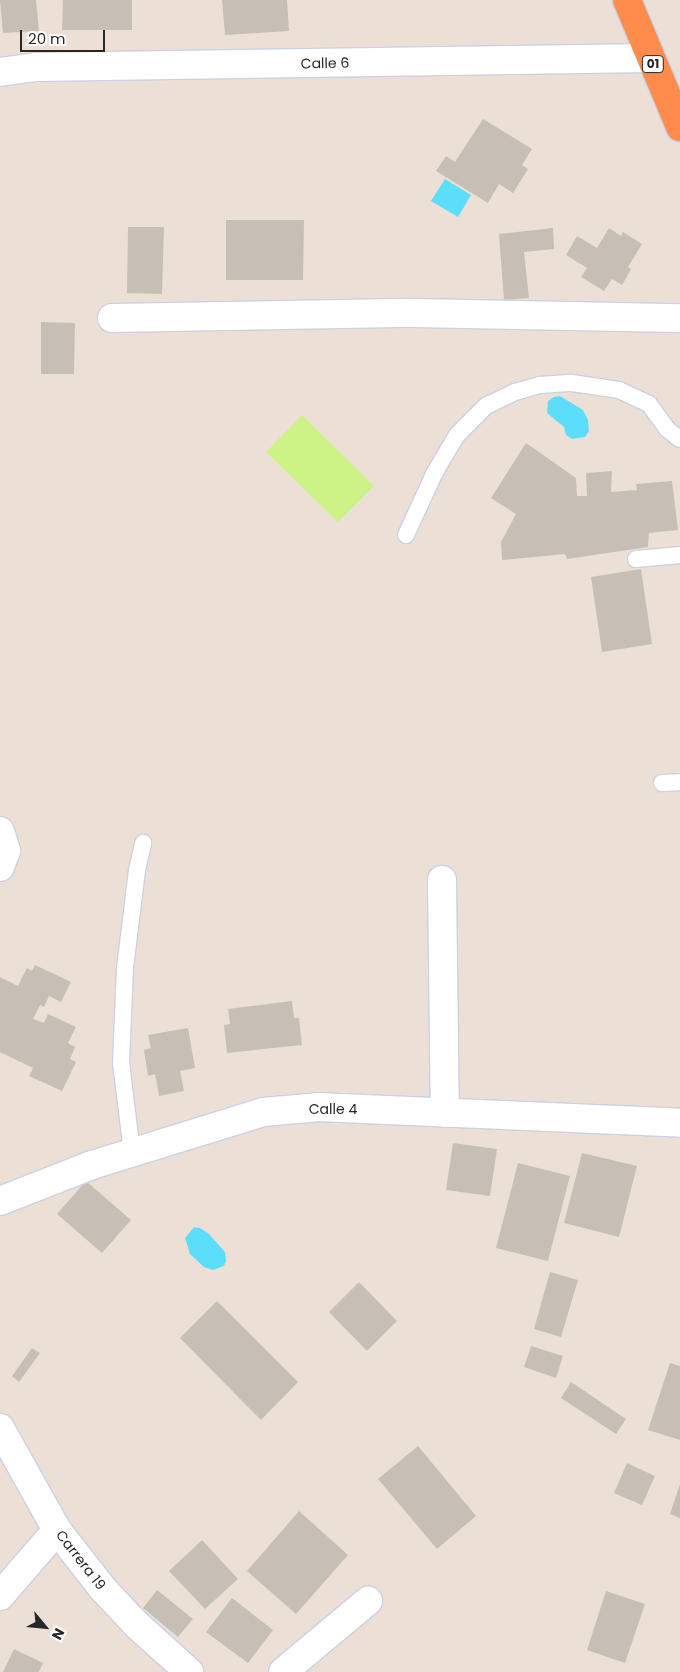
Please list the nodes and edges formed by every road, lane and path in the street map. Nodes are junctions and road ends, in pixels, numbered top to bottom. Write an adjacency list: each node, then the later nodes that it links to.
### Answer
1 (628, 0): 2 (highway, 01)
2 (651, 58): 3 (street, Calle 6); 4 (highway, 01)
3 (0, 72)
4 (680, 127)
5 (112, 318): 6 (street)
6 (680, 318)
7 (680, 439): 8 (lane)
8 (406, 535)
9 (680, 555): 10 (lane)
10 (636, 559)
11 (680, 782): 12 (lane)
12 (662, 783)
13 (0, 831): 15 (street)
14 (143, 843): 19 (lane)
15 (0, 867)
16 (442, 880): 17 (street)
17 (445, 1113): 18 (street, Calle 4); 19 (street, Calle 4)
18 (680, 1123)
19 (132, 1152): 20 (street, Calle 4)
20 (0, 1201)
21 (0, 1428): 22 (street, Carrera 19)
22 (57, 1530): 23 (street); 25 (street, Carrera 19)
23 (0, 1596)
24 (368, 1601): 26 (street)
25 (189, 1672)
26 (283, 1672)

